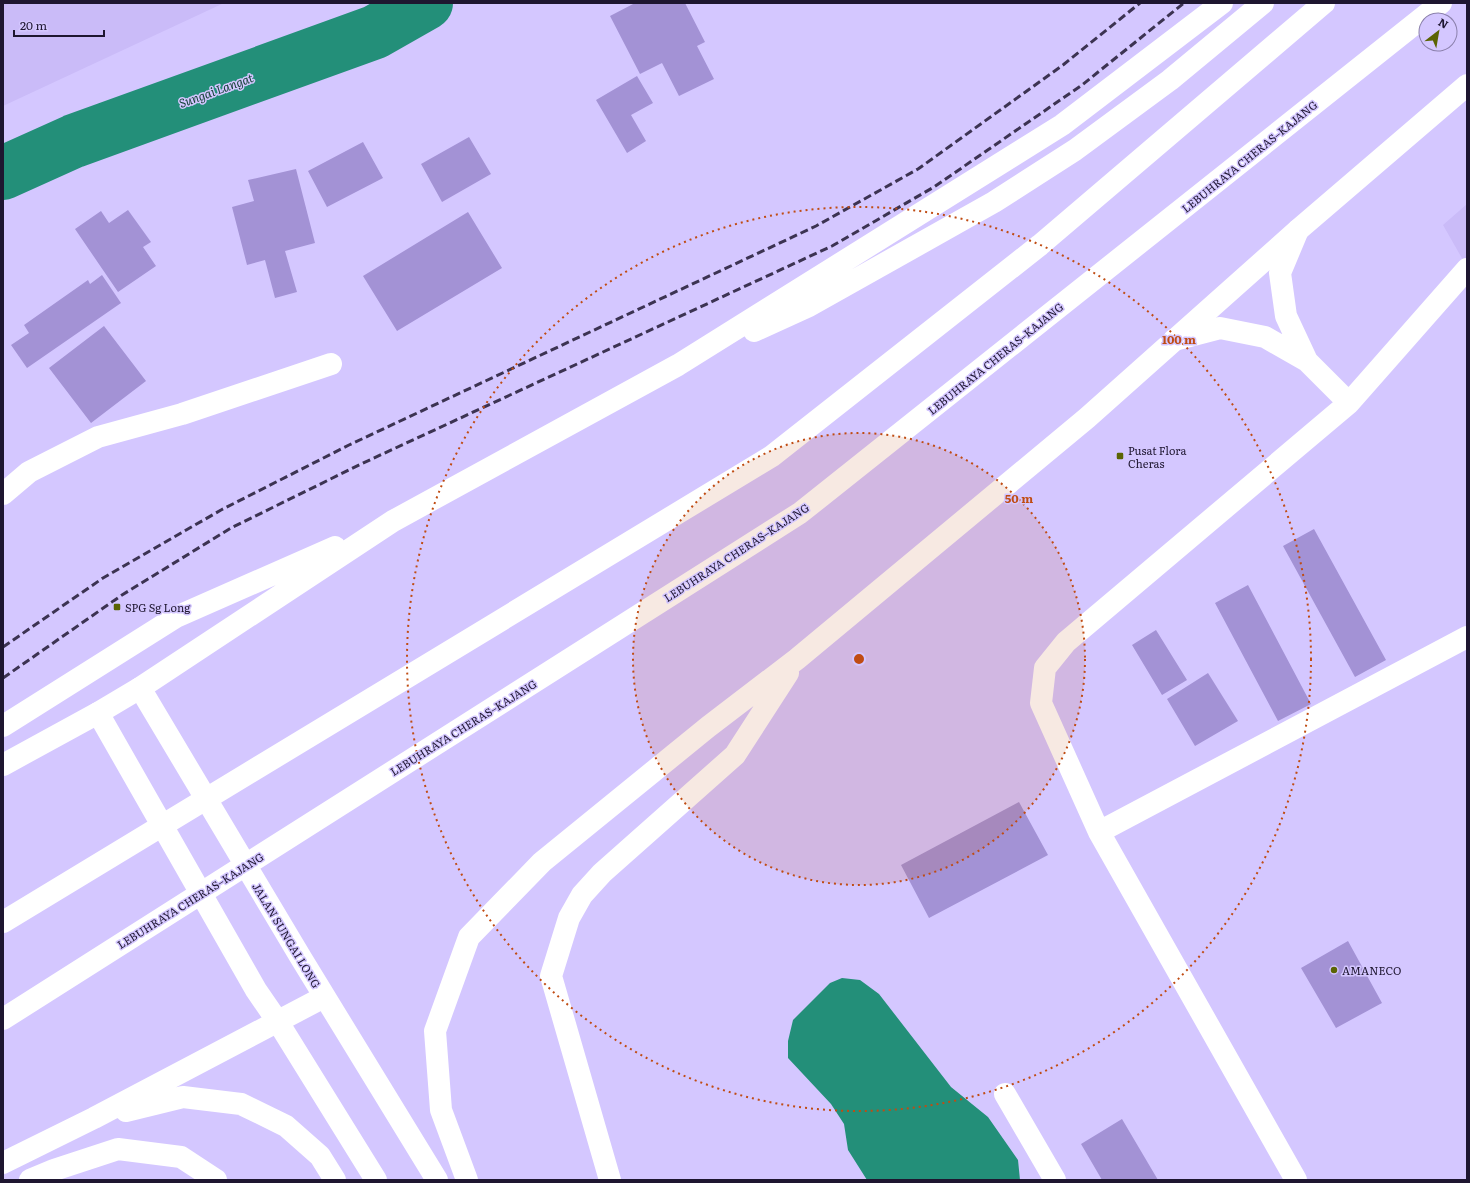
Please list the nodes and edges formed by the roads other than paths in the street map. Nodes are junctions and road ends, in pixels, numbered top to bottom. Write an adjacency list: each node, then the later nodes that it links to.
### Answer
1 (1222, 3): 11 (main road)
2 (1263, 3): 11 (main road)
3 (1324, 3): 22 (main road)
4 (1441, 3): 24 (main road, LEBUHRAYA CHERAS–KAJANG)
5 (1467, 85): 6 (main road)
6 (1298, 230): 8 (main road); 9 (main road)
7 (1467, 269): 12 (main road)
8 (1174, 340): 9 (main road); 16 (main road)
9 (1307, 361): 12 (main road)
10 (331, 364): 13 (main road)
11 (678, 365): 14 (main road)
12 (1349, 403): 21 (main road)
13 (3, 494)
14 (393, 521): 17 (main road); 19 (main road)
15 (1467, 637): 21 (main road)
16 (797, 659): 34 (main road); 35 (main road)
17 (140, 688): 18 (main road); 23 (main road, JALAN SUNGAI LONG)
18 (98, 713): 20 (main road); 25 (main road)
19 (3, 726)
20 (3, 765)
21 (1099, 832): 37 (main road)
22 (3, 922)
23 (324, 997): 25 (main road); 33 (main road, JALAN SUNGAI LONG)
24 (3, 1019)
25 (278, 1022): 27 (main road); 32 (main road)
26 (1005, 1094): 36 (main road)
27 (94, 1118): 28 (main road); 31 (main road)
28 (3, 1162)
29 (30, 1180): 30 (main road)
30 (216, 1180)
31 (335, 1180)
32 (376, 1180)
33 (437, 1180)
34 (467, 1180)
35 (610, 1180)
36 (1055, 1180)
37 (1296, 1180)

